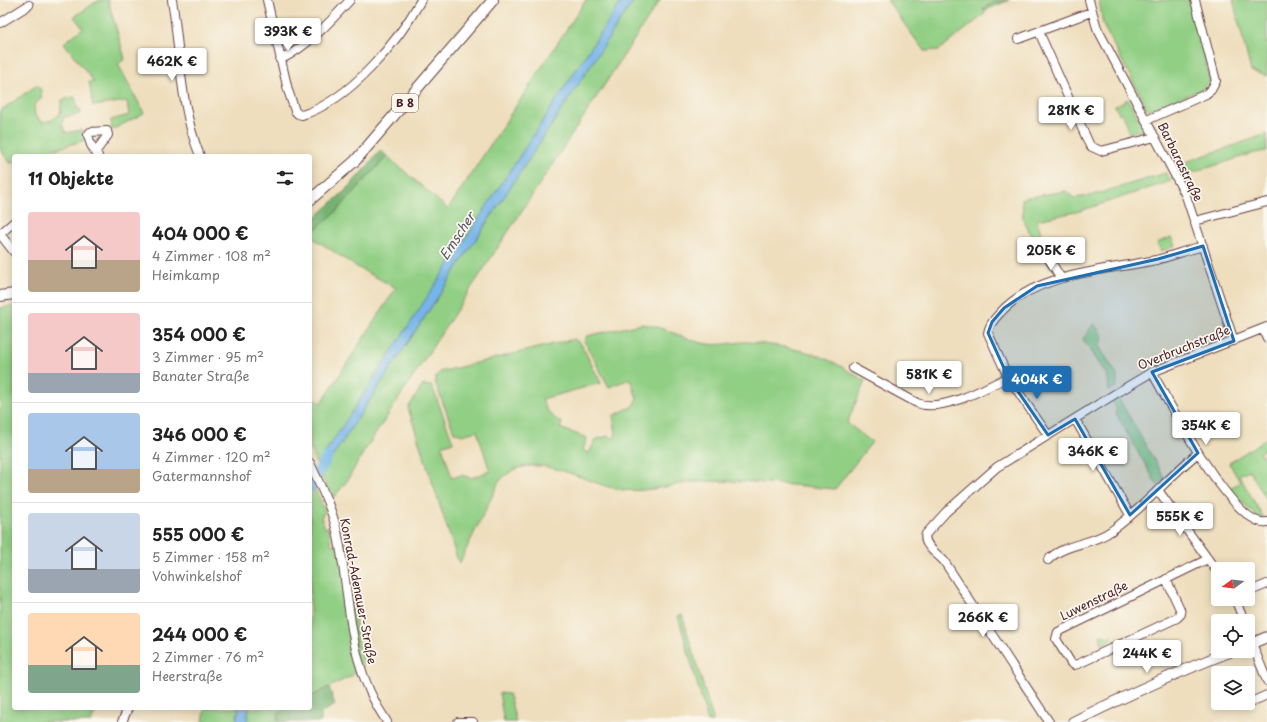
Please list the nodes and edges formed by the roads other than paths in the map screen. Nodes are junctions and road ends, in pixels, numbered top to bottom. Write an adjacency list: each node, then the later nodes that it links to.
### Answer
1 (172, 0): 16 (street)
2 (267, 0): 13 (street)
3 (350, 0): 13 (street)
4 (419, 0): 13 (street)
5 (494, 0): 17 (main road, B 8)
6 (1089, 0): 9 (street, Barbarastraße)
7 (1195, 0): 14 (street)
8 (29, 5): 10 (street)
9 (1091, 12): 11 (street); 14 (street, Barbarastraße)
10 (0, 23)
11 (1039, 32): 12 (street); 15 (street)
12 (1018, 39)
13 (280, 60)
14 (1147, 120): 15 (street, Barbarastraße)
15 (1155, 137): 19 (street, Barbarastraße)
16 (199, 154)
17 (312, 198)
18 (1267, 202): 19 (street)
19 (1194, 221): 22 (street, Barbarastraße)
20 (12, 224): 21 (street)
21 (0, 234): 24 (street)
22 (1203, 246): 25 (street); 30 (street, Barbarastraße)
23 (1042, 248): 25 (street)
24 (12, 249)
25 (1061, 278): 33 (street)
26 (12, 294): 27 (main road)
27 (0, 296)
28 (1265, 328): 29 (street); 30 (street, Overbruchstraße)
29 (1267, 338)
30 (1234, 341): 32 (street, Overbruchstraße)
31 (853, 368): 33 (street)
32 (1152, 372): 34 (street, Overbruchstraße); 36 (street)
33 (1008, 376): 35 (street)
34 (1075, 419): 35 (street, Overbruchstraße); 39 (street)
35 (1048, 435): 59 (street, Overbruchstraße)
36 (1198, 453): 38 (street); 40 (street)
37 (312, 468): 56 (street, Konrad-Adenauer-Straße)
38 (1158, 490): 39 (street); 41 (street)
39 (1130, 515): 42 (street)
40 (1267, 522)
41 (1208, 559): 43 (street); 44 (street, Luwenstraße)
42 (1048, 560)
43 (1211, 563)
44 (1166, 579): 44 (street, Luwenstraße)
45 (1267, 584): 46 (street)
46 (1255, 589)
47 (1267, 637): 48 (main road)
48 (1255, 642)
49 (1255, 655): 51 (street)
50 (1213, 658): 60 (main road)
51 (1267, 681)
52 (1267, 695): 53 (street)
53 (1255, 700)
54 (127, 710): 55 (street)
55 (122, 722)
56 (387, 722)
57 (458, 722): 58 (street)
58 (473, 722)
59 (1050, 722)
60 (1073, 722)

